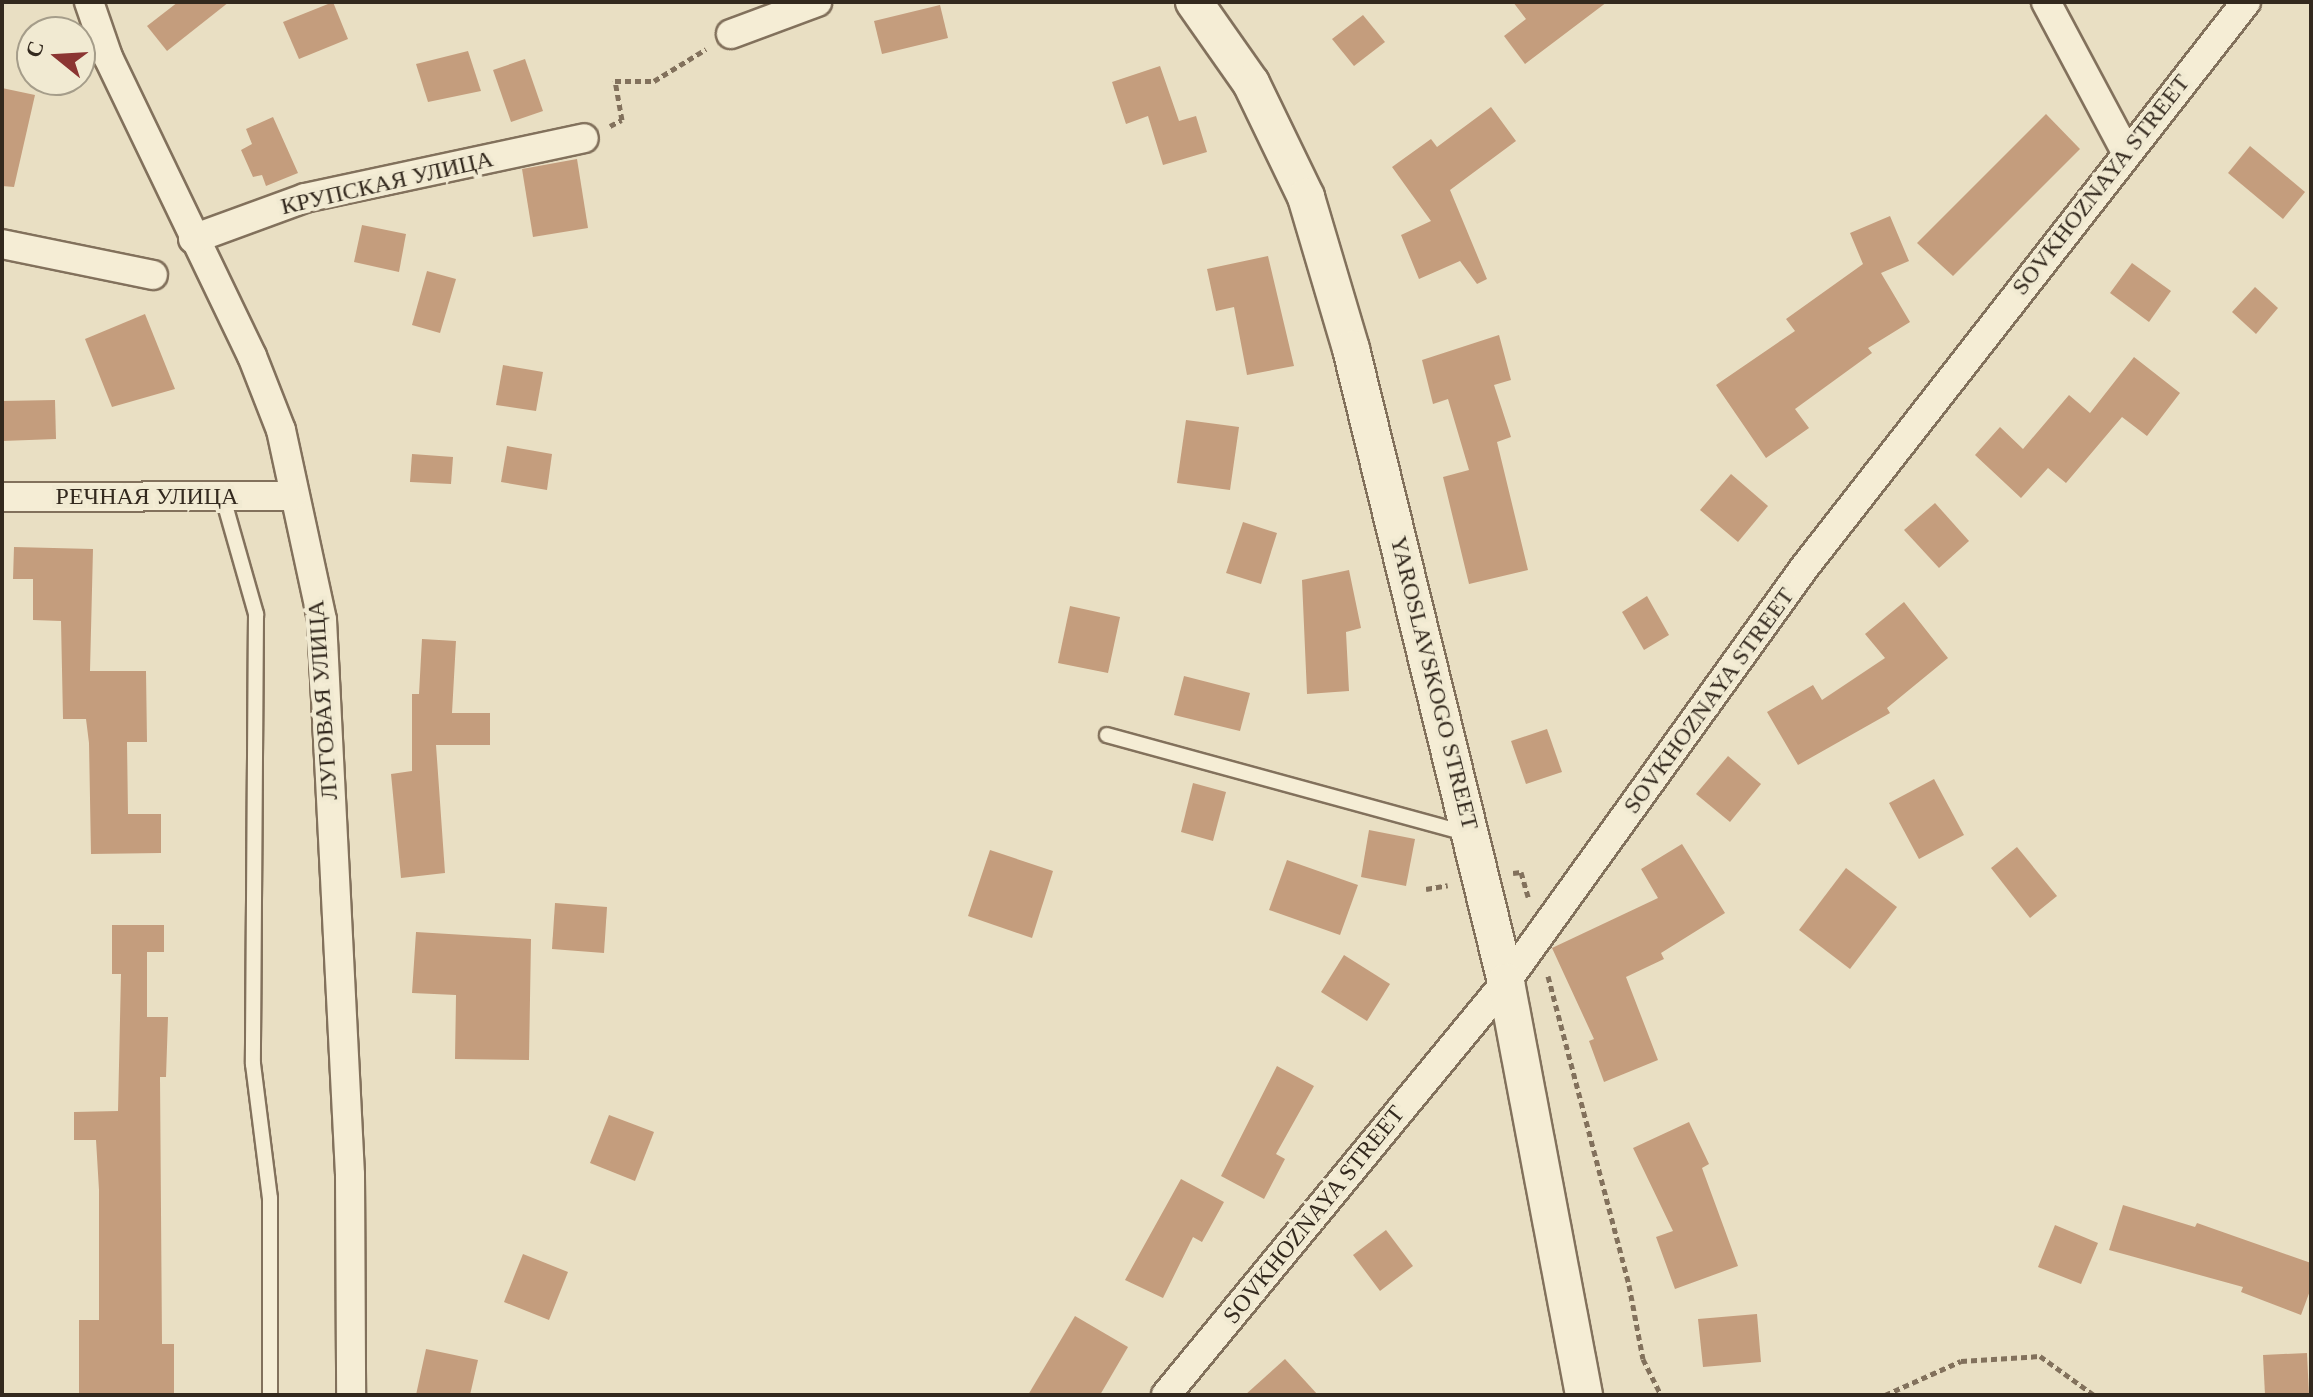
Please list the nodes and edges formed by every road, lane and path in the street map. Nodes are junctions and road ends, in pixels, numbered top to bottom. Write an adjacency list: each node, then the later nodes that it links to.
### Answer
1 (89, 2): 9 (street, ЛУГОВАЯ УЛИЦА)
2 (817, 2): 6 (street)
3 (1194, 2): 16 (street, YAROSLAVSKOGO STREET)
4 (2046, 2): 8 (street)
5 (2246, 2): 8 (street, SOVKHOZNAYA STREET)
6 (731, 34): 7 (path)
7 (584, 138): 9 (street, КРУПСКАЯ УЛИЦА)
8 (2126, 152): 19 (street, SOVKHOZNAYA STREET)
9 (193, 239): 12 (street, ЛУГОВАЯ УЛИЦА)
10 (2, 244): 11 (street)
11 (153, 275)
12 (292, 496): 14 (street, РЕЧНАЯ УЛИЦА); 22 (street, ЛУГОВАЯ УЛИЦА)
13 (2, 497): 14 (street, РЕЧНАЯ УЛИЦА)
14 (223, 498): 21 (lane)
15 (1107, 735): 16 (lane)
16 (1472, 835): 17 (street, YAROSLAVSKOGO STREET)
17 (1481, 879): 18 (path); 19 (path); 20 (street, YAROSLAVSKOGO STREET)
18 (1426, 889)
19 (1538, 937): 20 (street, SOVKHOZNAYA STREET); 25 (path)
20 (1506, 982): 23 (street, SOVKHOZNAYA STREET); 24 (street, YAROSLAVSKOGO STREET)
21 (270, 1395)
22 (351, 1395)
23 (1166, 1395)
24 (1584, 1395)
25 (1661, 1395)
26 (1885, 1395): 27 (path)
27 (2094, 1395)

